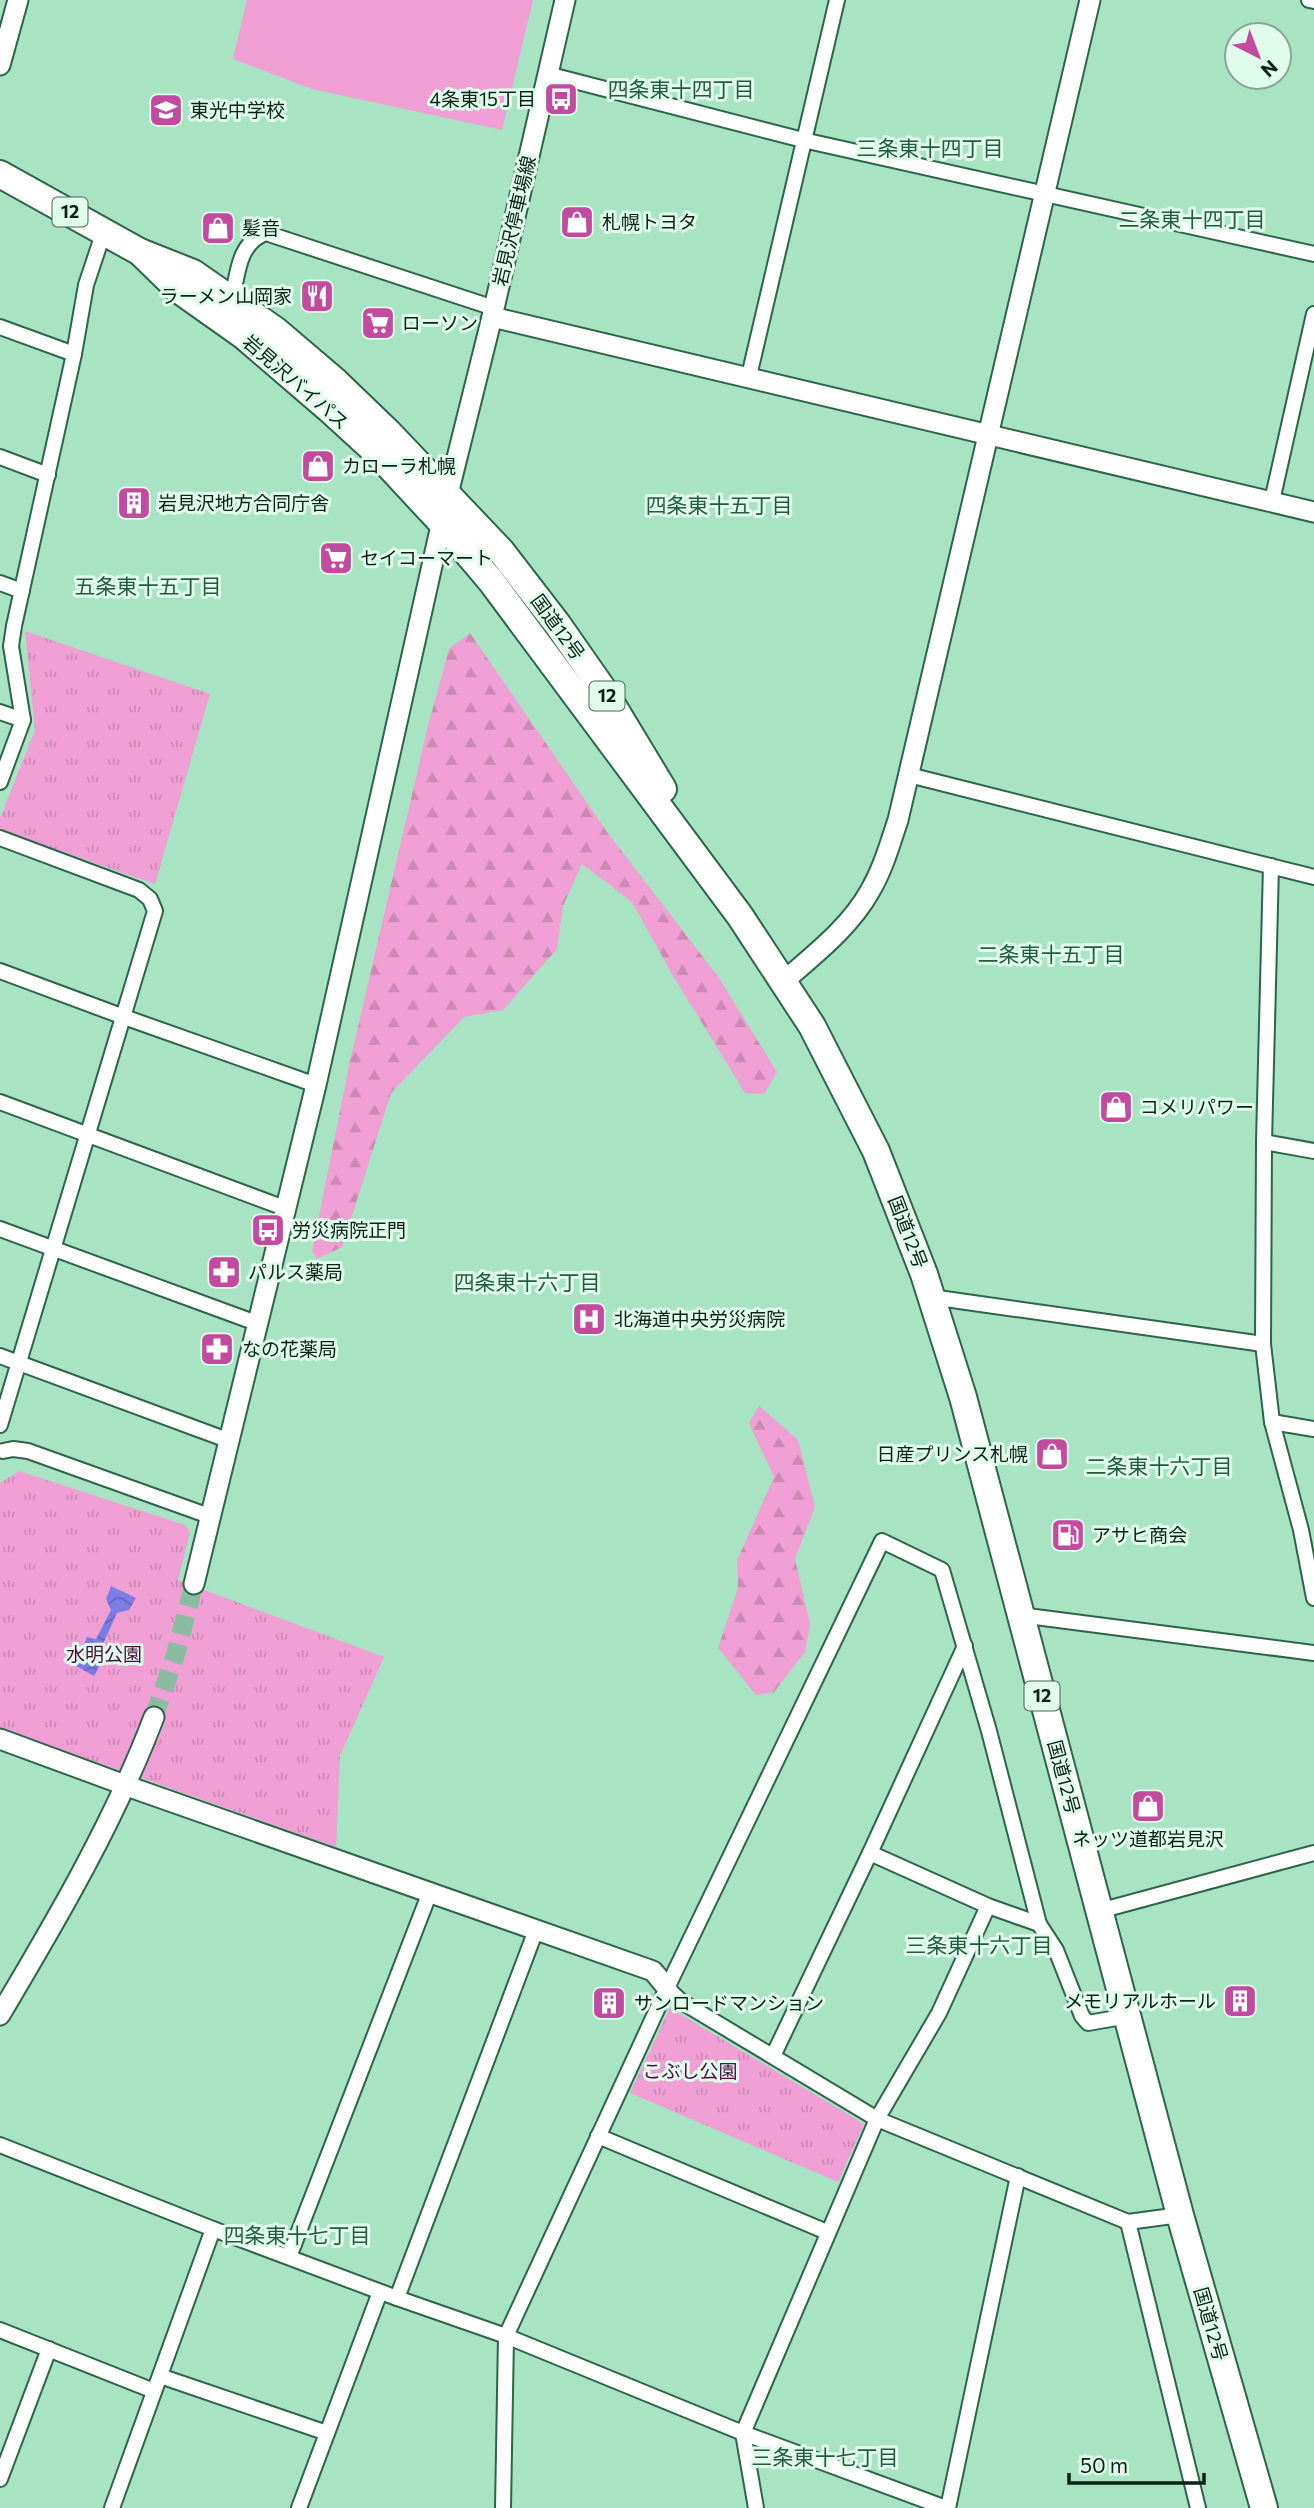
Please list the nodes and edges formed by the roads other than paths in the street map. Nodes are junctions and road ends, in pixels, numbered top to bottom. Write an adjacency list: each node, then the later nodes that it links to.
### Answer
1 (18, 0): 5 (street)
2 (565, 0): 6 (street, 岩見沢停車場線)
3 (837, 0): 7 (street)
4 (1090, 0): 9 (street)
5 (0, 65)
6 (547, 74): 7 (street); 14 (street, 岩見沢停車場線)
7 (803, 139): 9 (street); 18 (street)
8 (0, 174): 10 (highway, 岩見沢バイパス / 12)
9 (1045, 192): 12 (street); 19 (street)
10 (104, 231): 11 (highway, 岩見沢バイパス / 12); 17 (street)
11 (140, 251): 13 (highway, 岩見沢バイパス / 12); 25 (highway, 岩見沢バイパス / 12)
12 (1314, 254)
13 (232, 299): 14 (street); 22 (highway, 岩見沢バイパス / 12)
14 (493, 312): 18 (street); 22 (street, 岩見沢停車場線)
15 (1314, 314): 23 (street)
16 (0, 327): 17 (street)
17 (74, 354): 21 (street)
18 (749, 376): 19 (street)
19 (987, 433): 23 (street); 30 (street)
20 (0, 457): 21 (street)
21 (48, 475): 27 (street)
22 (448, 494): 25 (street, 岩見沢停車場線); 35 (highway, 国道12号 / 12)
23 (1272, 502): 24 (street)
24 (1314, 512)
25 (442, 523): 35 (highway, 国道12号 / 12); 39 (street, 岩見沢停車場線)
26 (0, 583): 27 (street)
27 (22, 591): 29 (street)
28 (0, 712): 29 (street)
29 (23, 720): 31 (street)
30 (909, 775): 33 (street); 37 (street)
31 (0, 782)
32 (0, 838): 38 (street)
33 (1271, 866): 34 (street); 42 (street)
34 (1314, 877)
35 (740, 916): 37 (highway, 国道12号 / 12)
36 (0, 971): 38 (street)
37 (784, 981): 47 (highway, 国道12号 / 12)
38 (124, 1017): 39 (street); 41 (street)
39 (316, 1085): 44 (street, 岩見沢停車場線)
40 (0, 1102): 41 (street)
41 (89, 1135): 44 (street); 46 (street)
42 (1264, 1142): 43 (street); 49 (street)
43 (1314, 1151)
44 (287, 1209): 48 (street, 岩見沢停車場線)
45 (0, 1229): 46 (street)
46 (54, 1249): 48 (street); 51 (street)
47 (932, 1297): 49 (street); 62 (highway, 国道12号 / 12)
48 (259, 1324): 56 (street, 岩見沢停車場線)
49 (1263, 1344): 52 (street)
50 (0, 1356): 51 (street)
51 (19, 1363): 53 (street); 56 (street)
52 (1272, 1422): 54 (street); 59 (street)
53 (0, 1425)
54 (1314, 1429)
55 (0, 1432): 57 (street)
56 (230, 1441): 58 (street, 岩見沢停車場線)
57 (2, 1452): 58 (street)
58 (212, 1517): 60 (street, 岩見沢停車場線)
59 (1308, 1531): 61 (street)
60 (194, 1584)
61 (1314, 1598)
62 (1020, 1615): 64 (street); 72 (highway, 国道12号 / 12)
63 (965, 1646): 68 (street); 73 (street); 75 (street)
64 (1314, 1653)
65 (154, 1717): 67 (street)
66 (0, 1739): 67 (street)
67 (126, 1786): 70 (street); 76 (street)
68 (870, 1853): 71 (street); 78 (street)
69 (1314, 1853): 72 (street)
70 (430, 1892): 74 (street); 87 (street)
71 (988, 1906): 73 (street); 79 (street)
72 (1100, 1911): 77 (highway, 国道12号 / 12)
73 (1039, 1924): 77 (street)
74 (536, 1930): 75 (street); 89 (street)
75 (667, 1988): 78 (street); 80 (street)
76 (0, 2015)
77 (1128, 2016): 83 (highway, 国道12号 / 12)
78 (774, 2056): 79 (street)
79 (877, 2119): 82 (street); 86 (street)
80 (598, 2136): 86 (street); 91 (street)
81 (0, 2145): 85 (street)
82 (1018, 2176): 84 (street); 102 (street)
83 (1180, 2215): 84 (street); 104 (highway, 国道12号 / 12)
84 (1128, 2222): 103 (street)
85 (213, 2229): 87 (street); 93 (street)
86 (827, 2232): 96 (street)
87 (289, 2257): 88 (street)
88 (380, 2292): 89 (street); 95 (street)
89 (397, 2298): 91 (street)
90 (0, 2330): 92 (street)
91 (506, 2336): 96 (street); 98 (street)
92 (49, 2349): 94 (street); 97 (street)
93 (160, 2376): 94 (street); 95 (street)
94 (154, 2391): 99 (street)
95 (327, 2433): 100 (street)
96 (743, 2433): 101 (street); 102 (street)
97 (0, 2479)
98 (506, 2507)
99 (112, 2508)
100 (299, 2508)
101 (756, 2508)
102 (947, 2508)
103 (1198, 2508)
104 (1264, 2508)

